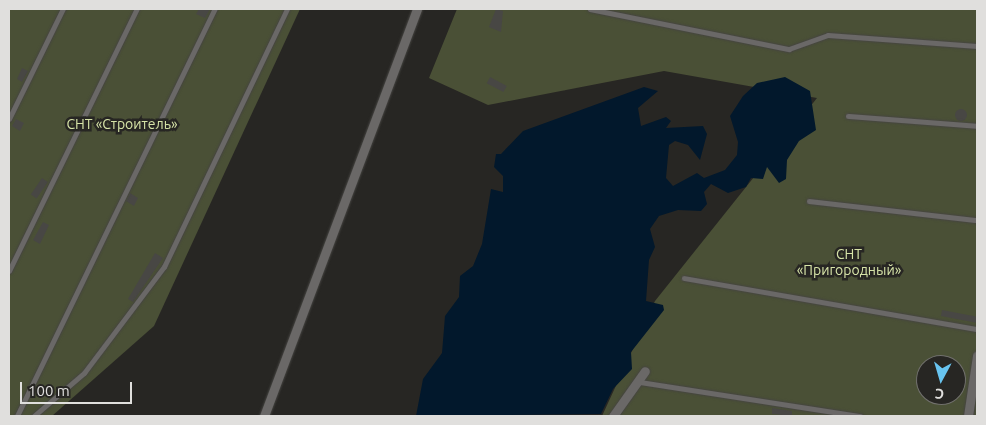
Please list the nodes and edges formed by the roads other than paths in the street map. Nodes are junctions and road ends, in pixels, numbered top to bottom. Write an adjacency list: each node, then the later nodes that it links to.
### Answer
1 (63, 9): 9 (lane)
2 (137, 9): 13 (lane)
3 (214, 9): 19 (lane)
4 (287, 9): 20 (lane)
5 (417, 9): 21 (street)
6 (590, 9): 7 (lane)
7 (977, 46)
8 (848, 116): 10 (lane)
9 (9, 119)
10 (977, 126)
11 (809, 201): 12 (lane)
12 (977, 220)
13 (9, 271)
14 (684, 278): 15 (lane)
15 (977, 329)
16 (977, 356): 24 (street)
17 (645, 371): 18 (street)
18 (640, 382): 22 (street); 23 (lane)
19 (17, 416)
20 (34, 416)
21 (264, 416)
22 (613, 416)
23 (860, 416)
24 (968, 416)

